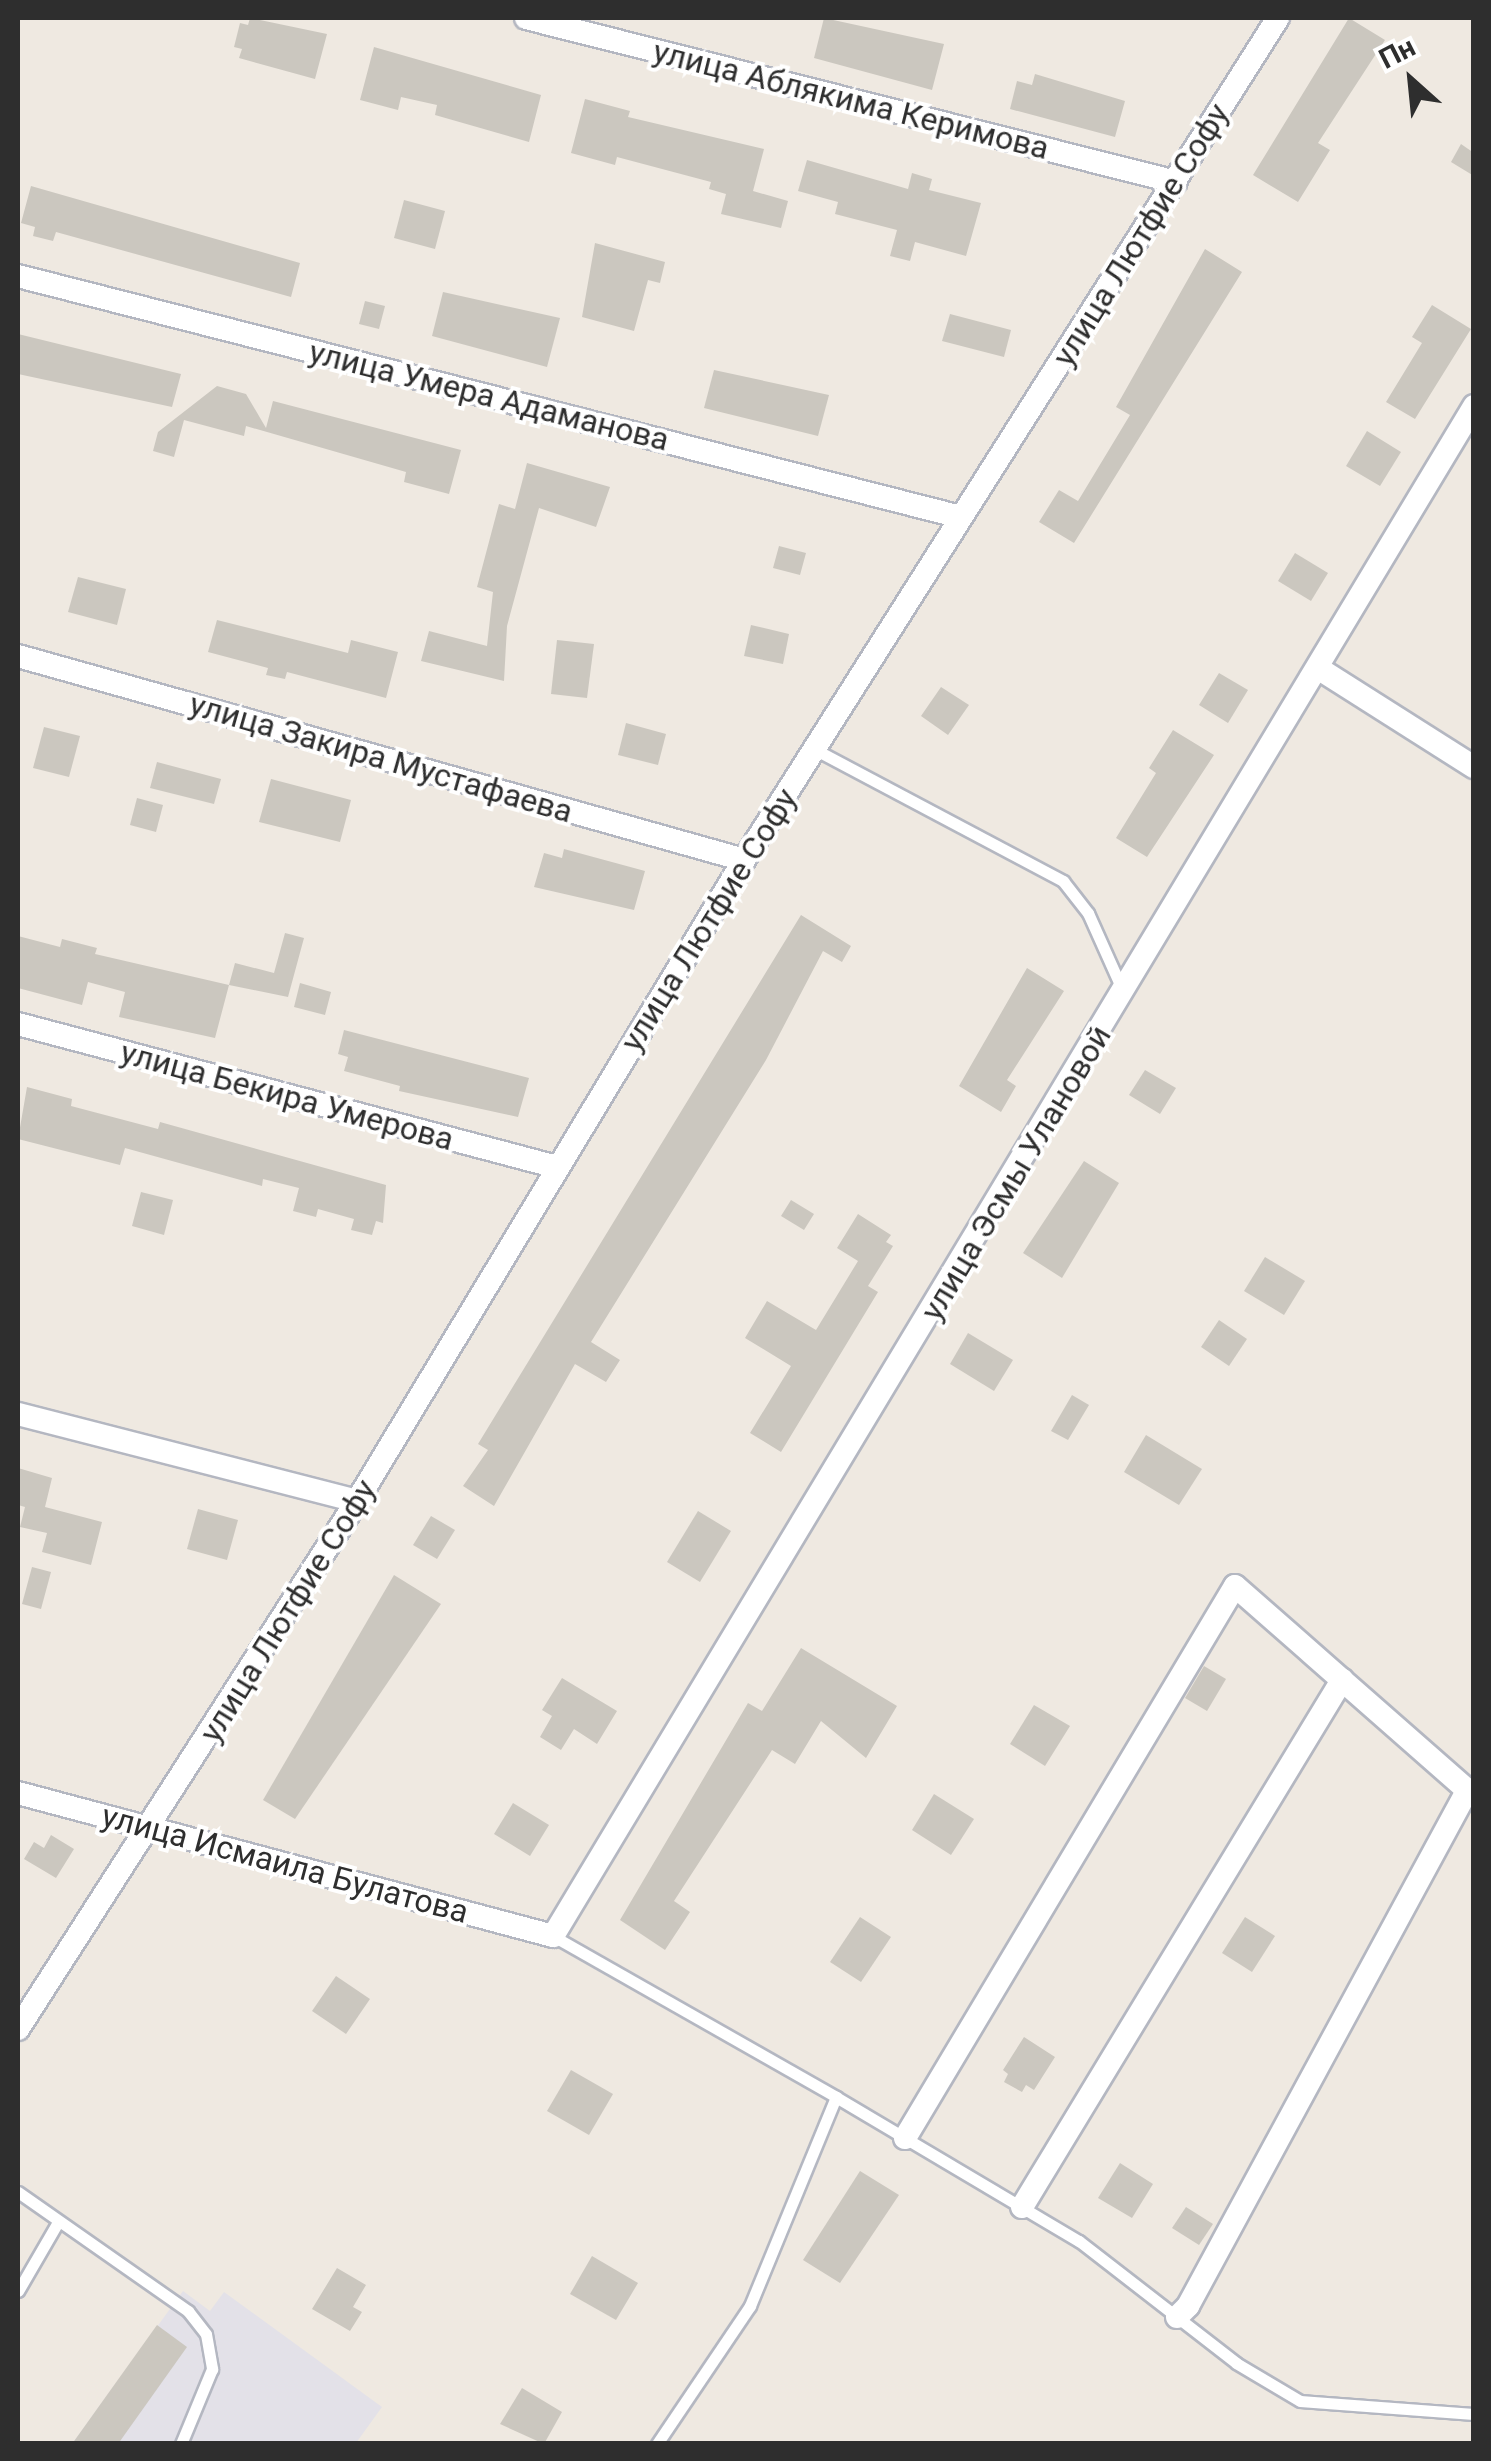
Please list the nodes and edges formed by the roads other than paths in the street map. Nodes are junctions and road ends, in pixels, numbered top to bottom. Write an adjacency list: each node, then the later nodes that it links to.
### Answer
1 (526, 18): 3 (street, улица Аблякима Керимова)
2 (1278, 18): 3 (street, улица Лютфие Софу)
3 (1176, 182): 6 (street, улица Лютфие Софу)
4 (18, 276): 6 (street, улица Умера Адаманова)
5 (1474, 406): 8 (street, улица Эсмы Улановой)
6 (962, 517): 9 (street, улица Лютфие Софу)
7 (18, 656): 11 (street, улица Закира Мустафаева)
8 (1320, 670): 10 (street); 12 (street, улица Эсмы Улановой)
9 (814, 749): 11 (street, улица Лютфие Софу); 12 (lane)
10 (1470, 756)
11 (744, 860): 14 (street, улица Лютфие Софу)
12 (1124, 994): 21 (street, улица Эсмы Улановой)
13 (18, 1024): 14 (street, улица Бекира Умерова)
14 (557, 1167): 16 (street, улица Лютфие Софу)
15 (18, 1414): 16 (street)
16 (357, 1501): 20 (street, улица Лютфие Софу)
17 (1342, 1680): 19 (street); 24 (street); 26 (street)
18 (18, 1793): 20 (street, улица Исмаила Булатова)
19 (1470, 1794): 29 (street)
20 (152, 1829): 21 (street, улица Исмаила Булатова); 22 (street, улица Лютфие Софу)
21 (553, 1936): 23 (lane)
22 (18, 2028)
23 (836, 2098): 24 (lane); 32 (lane)
24 (905, 2138): 26 (lane)
25 (18, 2192): 27 (lane)
26 (1022, 2206): 29 (lane)
27 (58, 2222): 28 (lane); 31 (lane)
28 (18, 2291)
29 (1176, 2317): 30 (lane)
30 (1474, 2414)
31 (181, 2444)
32 (656, 2444)

